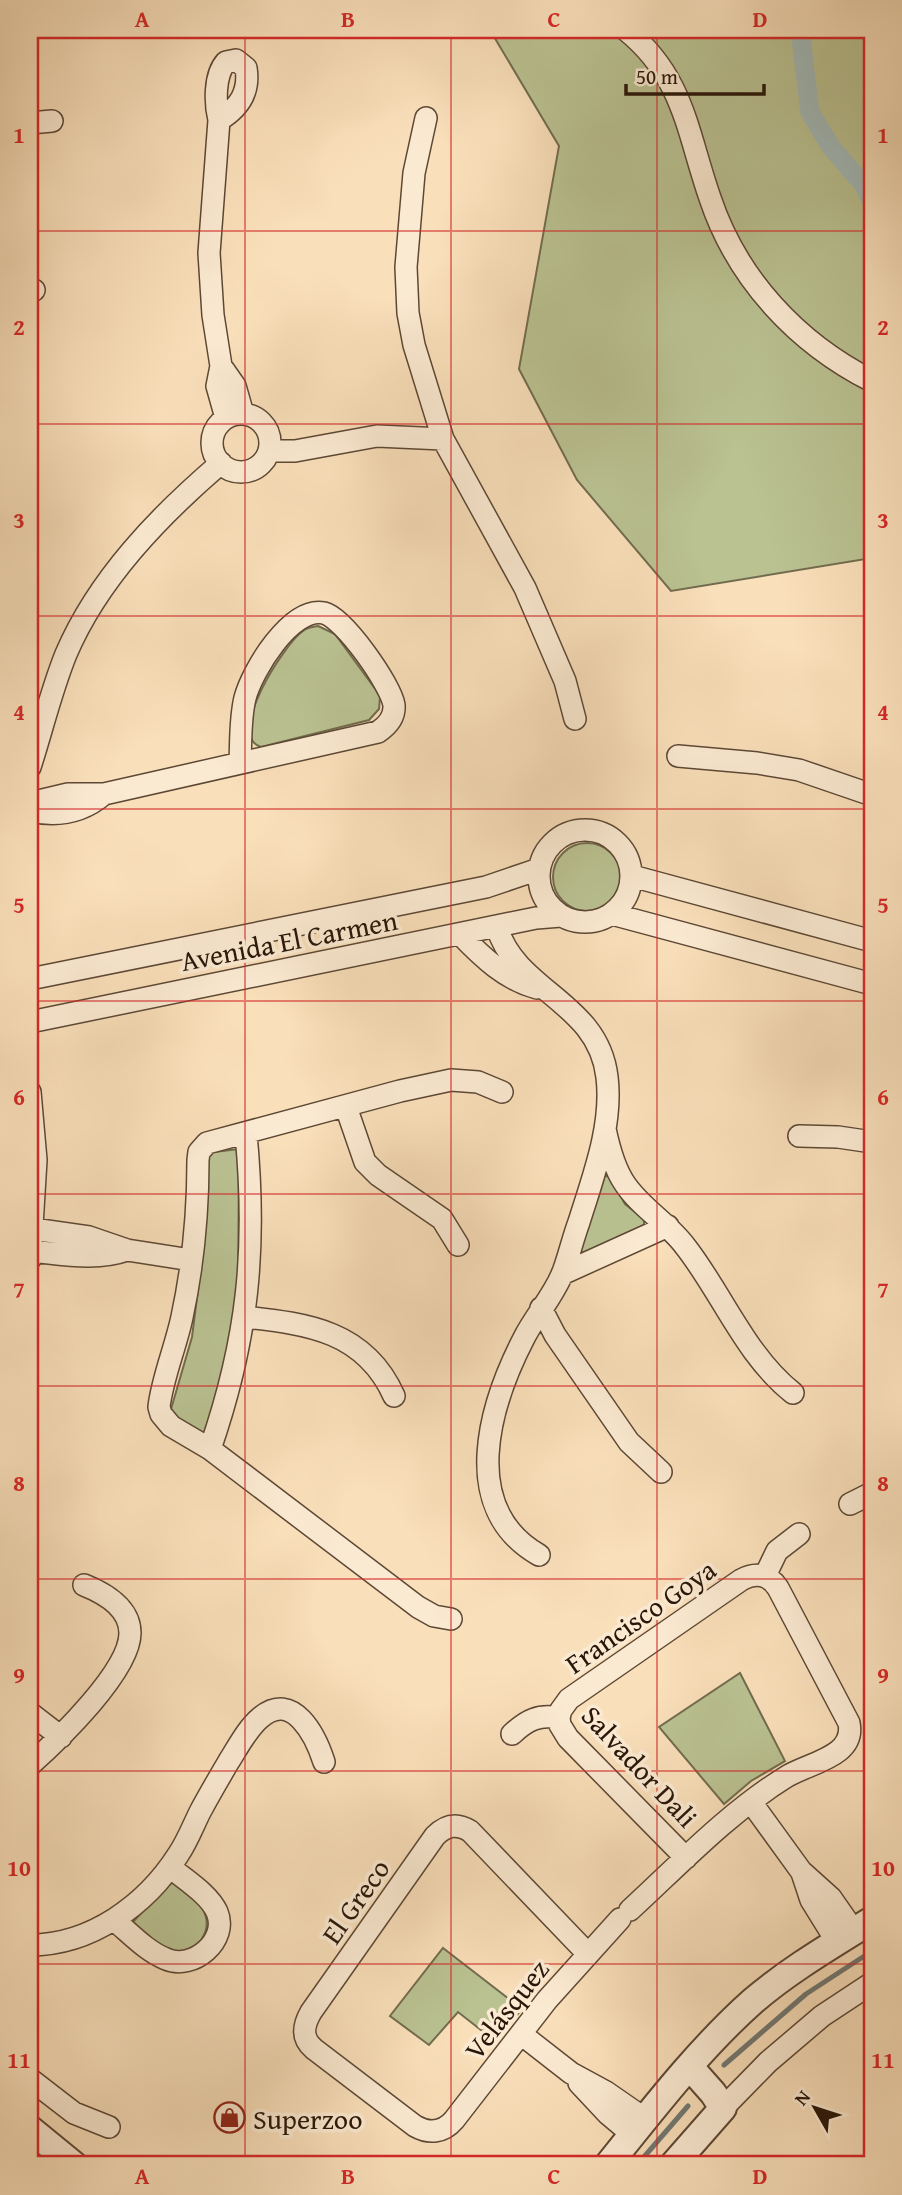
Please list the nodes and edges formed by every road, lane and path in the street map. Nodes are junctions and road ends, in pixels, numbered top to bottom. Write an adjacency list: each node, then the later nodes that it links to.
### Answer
1 (626, 30): 6 (street)
2 (426, 118): 8 (street)
3 (219, 120): 7 (street)
4 (52, 121): 5 (street)
5 (30, 123)
6 (872, 381)
7 (234, 416): 9 (street); 10 (street)
8 (443, 439): 9 (street); 11 (street)
9 (270, 451): 10 (street)
10 (221, 464): 14 (street)
11 (575, 719)
12 (678, 756): 16 (street)
13 (240, 762): 13 (street); 15 (street)
14 (30, 767)
15 (104, 794): 17 (street); 18 (street)
16 (872, 795)
17 (30, 803)
18 (30, 811)
19 (539, 869): 20 (street); 22 (street); 26 (street, Avenida El Carmen)
20 (632, 876): 21 (street); 25 (street)
21 (612, 914): 22 (street); 27 (street)
22 (561, 916): 23 (street, Avenida El Carmen)
23 (497, 927): 24 (street, Avenida El Carmen); 28 (street)
24 (460, 934): 28 (street); 29 (street, Avenida El Carmen)
25 (872, 941)
26 (30, 979)
27 (872, 984)
28 (546, 990): 33 (street)
29 (30, 1022)
30 (30, 1092): 38 (street)
31 (502, 1092): 32 (street)
32 (346, 1107): 34 (street); 39 (street)
33 (604, 1127): 37 (street); 43 (street)
34 (246, 1134): 42 (street); 45 (street)
35 (799, 1136): 36 (street)
36 (872, 1142)
37 (668, 1226): 43 (street); 46 (street)
38 (33, 1229): 40 (street); 41 (street)
39 (458, 1245)
40 (127, 1250): 41 (street); 42 (street)
41 (30, 1255)
42 (191, 1259): 48 (street)
43 (562, 1274): 44 (street)
44 (541, 1308): 49 (street); 53 (street)
45 (245, 1317): 47 (street); 48 (street)
46 (793, 1393)
47 (394, 1396)
48 (210, 1449): 56 (street)
49 (661, 1472)
50 (872, 1493): 51 (street)
51 (850, 1504)
52 (799, 1534): 54 (street)
53 (539, 1555)
54 (765, 1576): 58 (street, Francisco Goya); 63 (street, Velásquez)
55 (84, 1585): 60 (street)
56 (451, 1619)
57 (30, 1713): 60 (street)
58 (559, 1718): 59 (street, Salvador Dali); 64 (street, Salvador Dali)
59 (512, 1734)
60 (61, 1737): 62 (street)
61 (324, 1762): 65 (street)
62 (30, 1765)
63 (751, 1802): 64 (street, Velásquez); 67 (street)
64 (687, 1858): 69 (street, Velásquez)
65 (170, 1867): 66 (street); 66 (street)
66 (114, 1920): 68 (street)
67 (854, 1931): 72 (street)
68 (30, 1945)
69 (587, 1953): 71 (street, Velásquez); 78 (street, El Greco)
70 (872, 1983): 74 (street)
71 (521, 2034): 76 (street); 78 (street, Velásquez)
72 (690, 2067): 74 (street); 76 (street)
73 (30, 2079): 75 (street)
74 (723, 2108): 81 (street)
75 (109, 2127)
76 (639, 2127): 80 (street)
77 (30, 2129): 79 (street)
78 (436, 2132)
79 (74, 2165)
80 (608, 2165)
81 (673, 2165)

